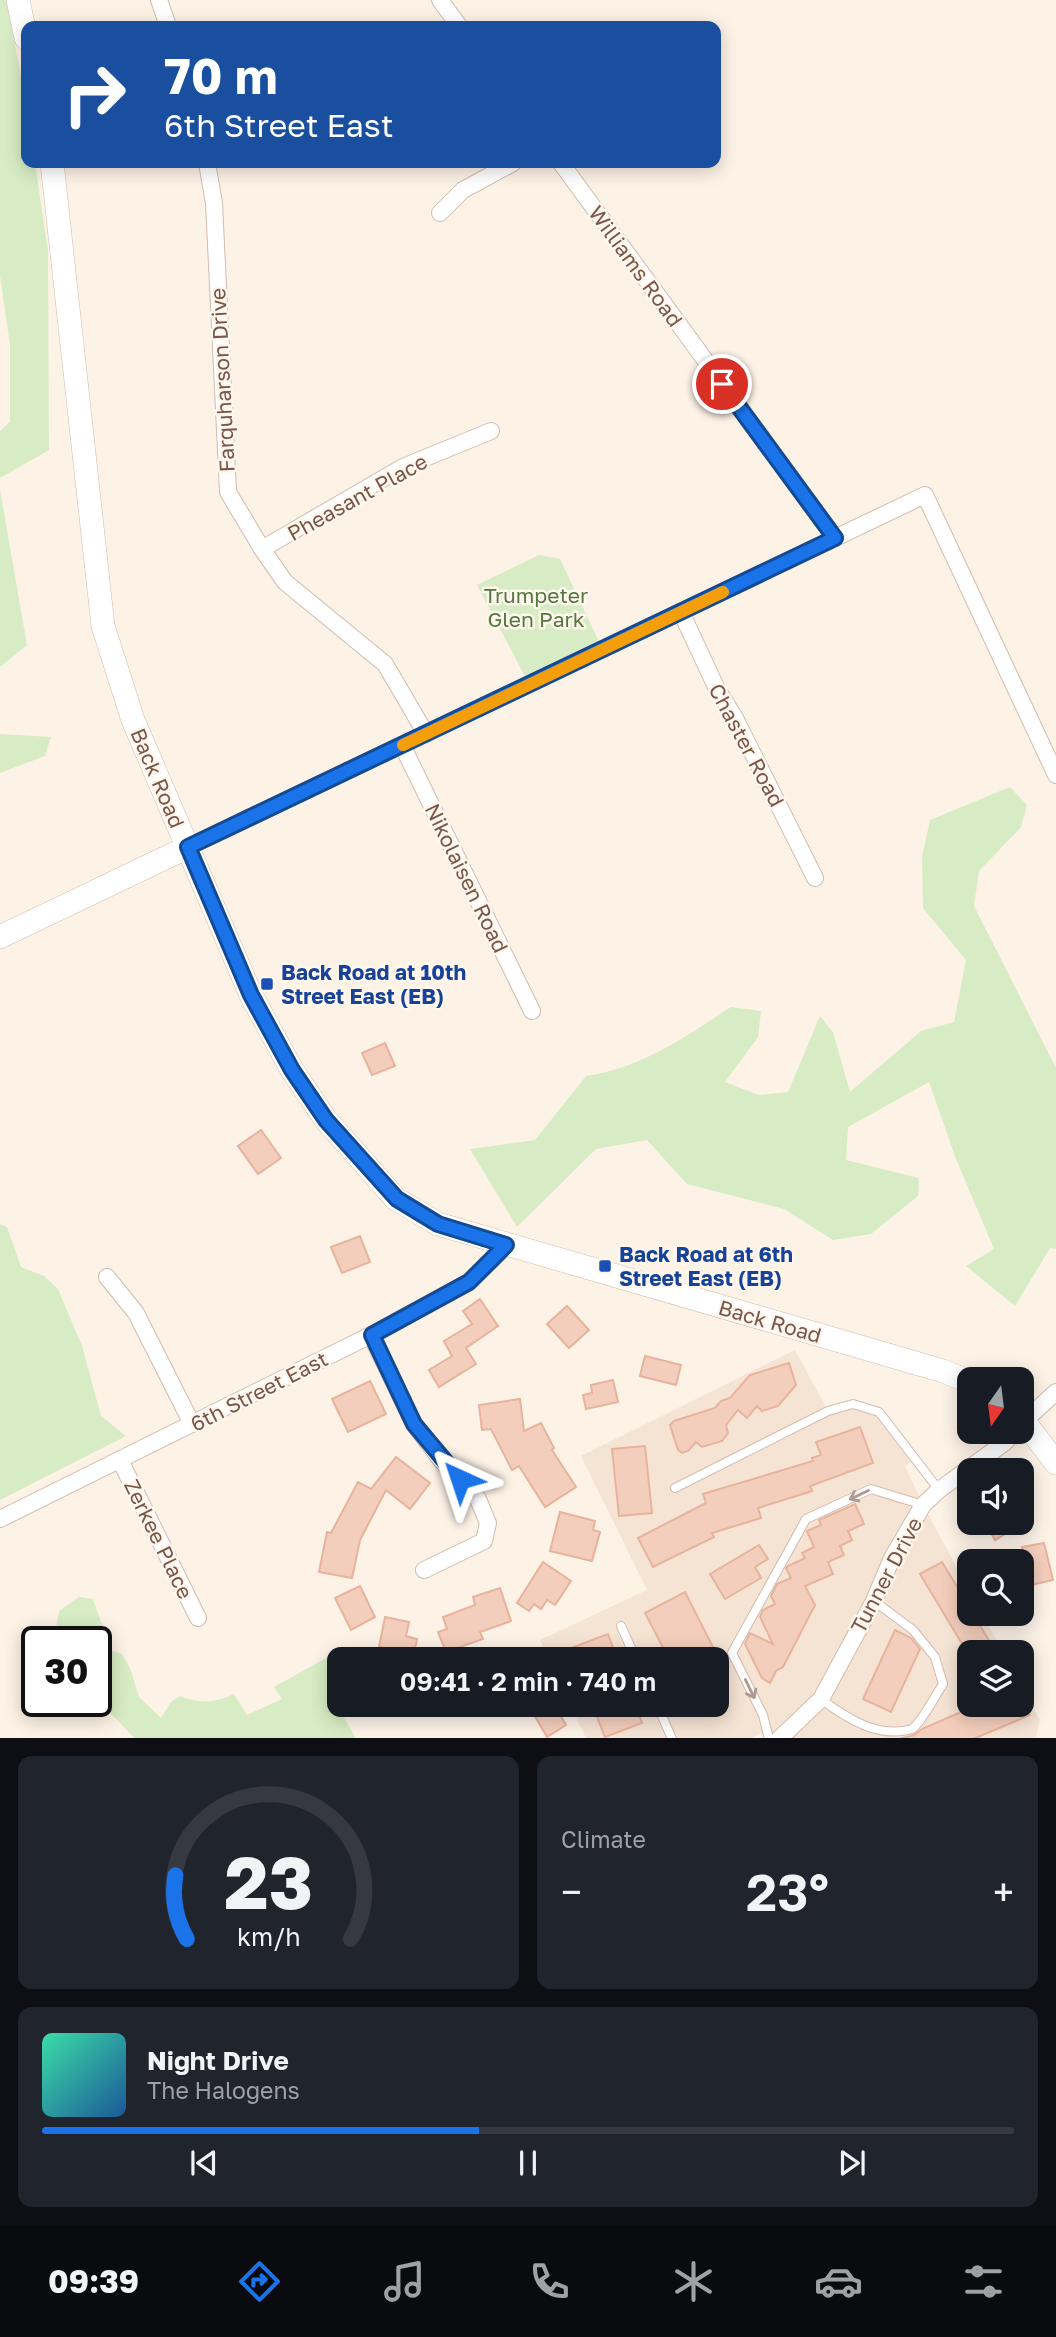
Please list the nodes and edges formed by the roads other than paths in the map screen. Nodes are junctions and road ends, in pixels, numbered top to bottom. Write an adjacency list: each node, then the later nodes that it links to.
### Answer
1 (18, 0): 4 (street)
2 (159, 0): 5 (street)
3 (440, 0): 6 (street)
4 (22, 21)
5 (166, 21)
6 (455, 21)
7 (53, 168): 19 (street, Back Road)
8 (208, 168): 14 (street, Farquharson Drive)
9 (504, 168): 11 (street)
10 (565, 168): 13 (street, Williams Road)
11 (440, 213)
12 (491, 431): 14 (street, Pheasant Place)
13 (835, 538): 15 (street); 18 (street)
14 (262, 549): 16 (street, Farquharson Drive)
15 (681, 612): 16 (street); 20 (street, Chaster Road)
16 (426, 734): 17 (street)
17 (402, 746): 19 (street); 22 (street, Nikolaisen Road)
18 (1056, 775)
19 (188, 847): 21 (street); 23 (street, Back Road)
20 (815, 878)
21 (0, 937)
22 (531, 1011)
23 (506, 1245): 25 (street, 6th Street East); 26 (street, Back Road)
24 (107, 1277): 29 (street)
25 (372, 1335): 29 (street, 6th Street East); 38 (street)
26 (957, 1377)
27 (1056, 1392): 28 (street, Tunner Drive)
28 (1034, 1412)
29 (192, 1424): 32 (street, 6th Street East)
30 (1034, 1438): 33 (street)
31 (1003, 1444): 35 (street, Tunner Drive)
32 (120, 1460): 37 (street, 6th Street East); 40 (street, Zerkee Place)
33 (1056, 1463)
34 (675, 1488): 35 (lane)
35 (939, 1490): 36 (street, Tunner Drive)
36 (923, 1505): 39 (street, Tunner Drive); 46 (lane, one-way to 46)
37 (0, 1519)
38 (424, 1570)
39 (874, 1601): 43 (street, Tunner Drive); 43 (lane)
40 (198, 1618)
41 (621, 1626): 42 (lane)
42 (631, 1647)
43 (821, 1699): 47 (street, Tunner Drive)
44 (663, 1717): 45 (lane)
45 (672, 1738)
46 (769, 1738)
47 (779, 1738)

